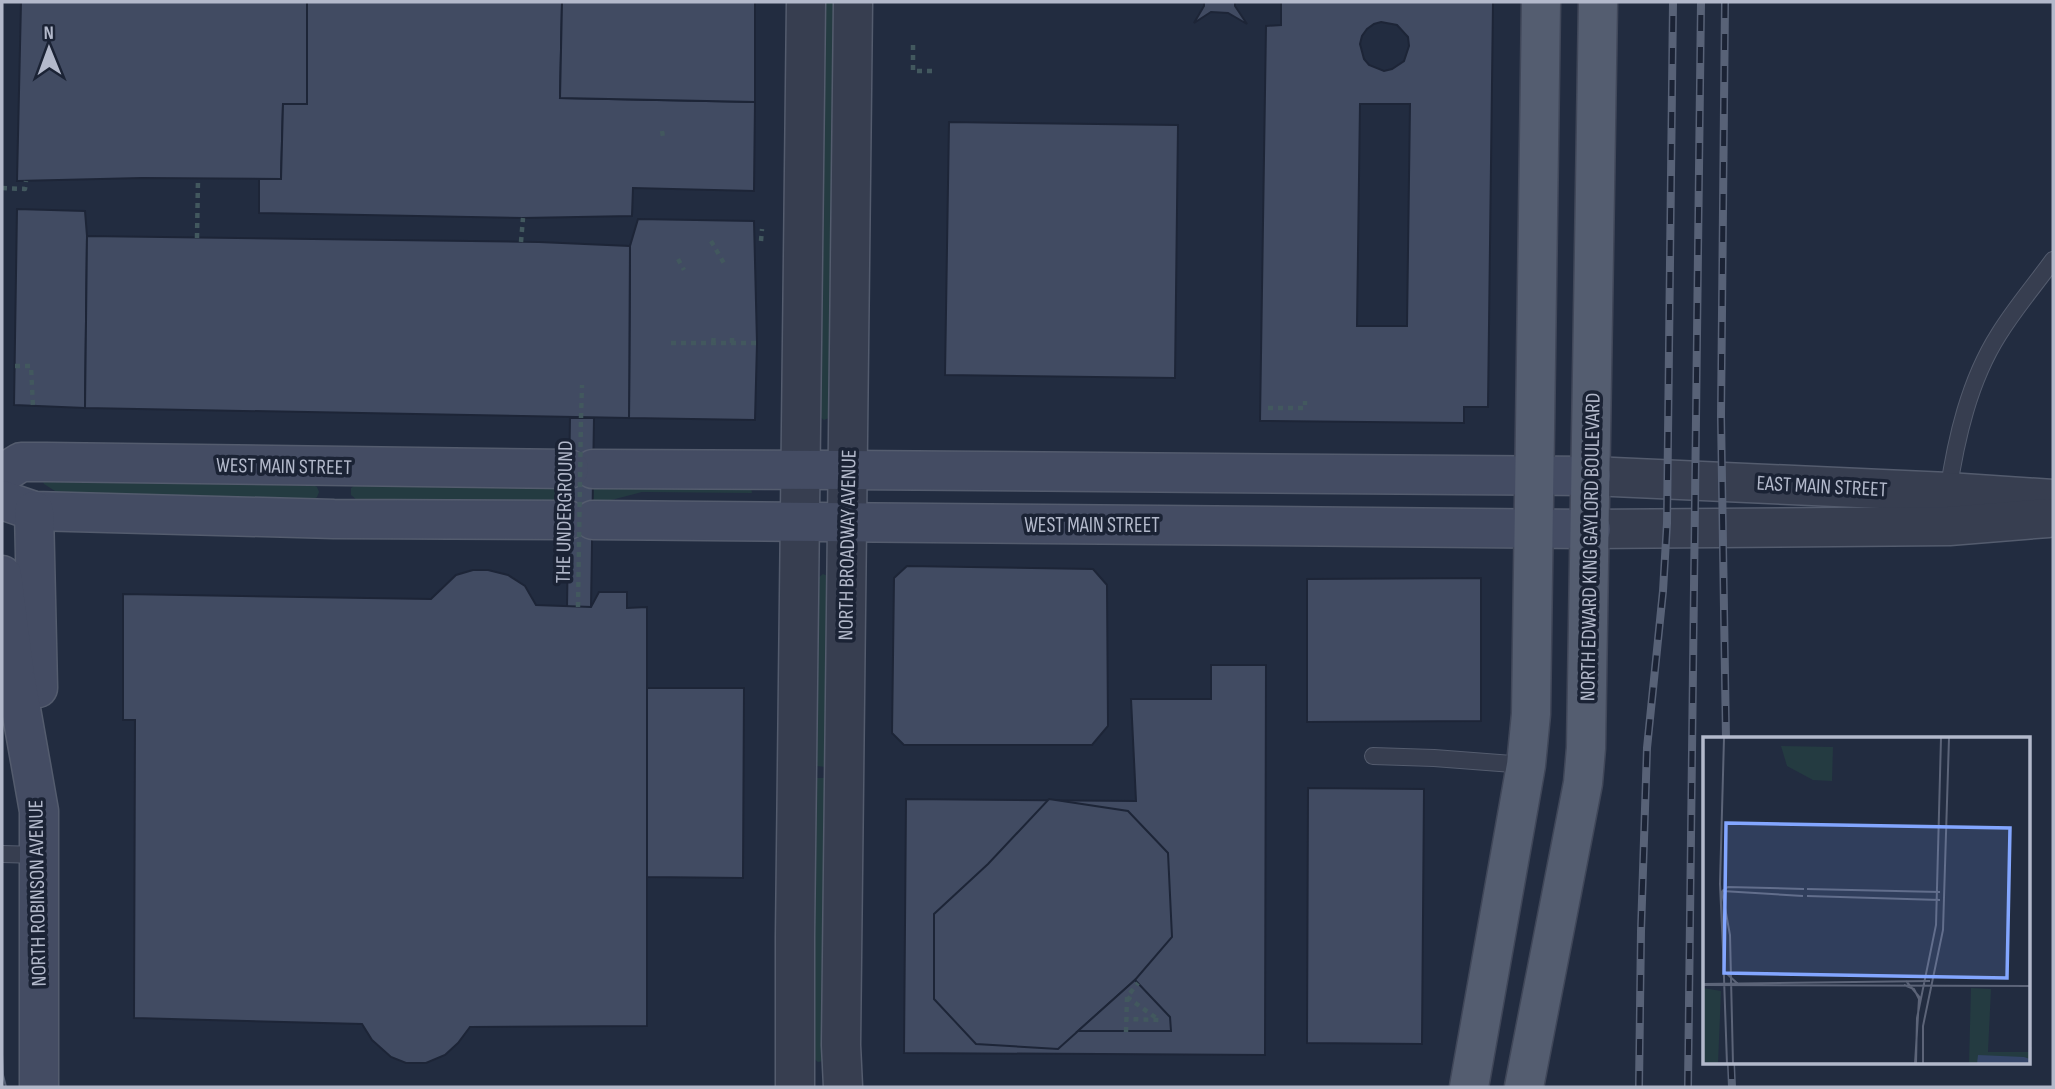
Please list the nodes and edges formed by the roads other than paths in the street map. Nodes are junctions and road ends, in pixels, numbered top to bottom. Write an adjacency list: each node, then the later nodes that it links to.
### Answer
1 (806, 2): 7 (street)
2 (853, 2): 8 (street, NORTH BROADWAY AVENUE)
3 (1541, 2): 11 (main road)
4 (1598, 2): 12 (main road, NORTH EDWARD KING GAYLORD BOULEVARD)
5 (2053, 260): 15 (lane)
6 (335, 467): 7 (main road, WEST MAIN STREET); 9 (main road, WEST MAIN STREET); 17 (main road)
7 (801, 470): 8 (main road, WEST MAIN STREET); 18 (street)
8 (848, 470): 10 (main road, WEST MAIN STREET); 19 (street, NORTH BROADWAY AVENUE)
9 (2, 474)
10 (1177, 474): 11 (main road, WEST MAIN STREET); 20 (main road)
11 (1534, 476): 12 (main road, WEST MAIN STREET); 22 (main road)
12 (1591, 476): 15 (street, EAST MAIN STREET); 21 (main road, NORTH EDWARD KING GAYLORD BOULEVARD)
13 (2053, 499): 15 (street, EAST MAIN STREET)
14 (18, 506): 17 (main road, WEST MAIN STREET); 26 (main road)
15 (1949, 509): 16 (street, EAST MAIN STREET); 21 (street, EAST MAIN STREET)
16 (2053, 517)
17 (334, 519): 18 (main road, WEST MAIN STREET)
18 (800, 522): 19 (main road, WEST MAIN STREET); 30 (street)
19 (848, 523): 20 (main road, WEST MAIN STREET); 31 (street, NORTH BROADWAY AVENUE)
20 (1176, 526): 22 (main road, WEST MAIN STREET)
21 (1591, 529): 22 (main road, WEST MAIN STREET); 33 (main road, NORTH EDWARD KING GAYLORD BOULEVARD)
22 (1533, 530): 25 (main road)
23 (2, 575): 26 (main road, NORTH ROBINSON AVENUE)
24 (1373, 757): 25 (lane)
25 (1526, 765): 32 (main road)
26 (39, 811): 28 (main road, NORTH ROBINSON AVENUE)
27 (2, 854): 28 (lane)
28 (40, 855): 29 (main road, NORTH ROBINSON AVENUE)
29 (39, 1087)
30 (795, 1087)
31 (843, 1087)
32 (1469, 1087)
33 (1524, 1087)

